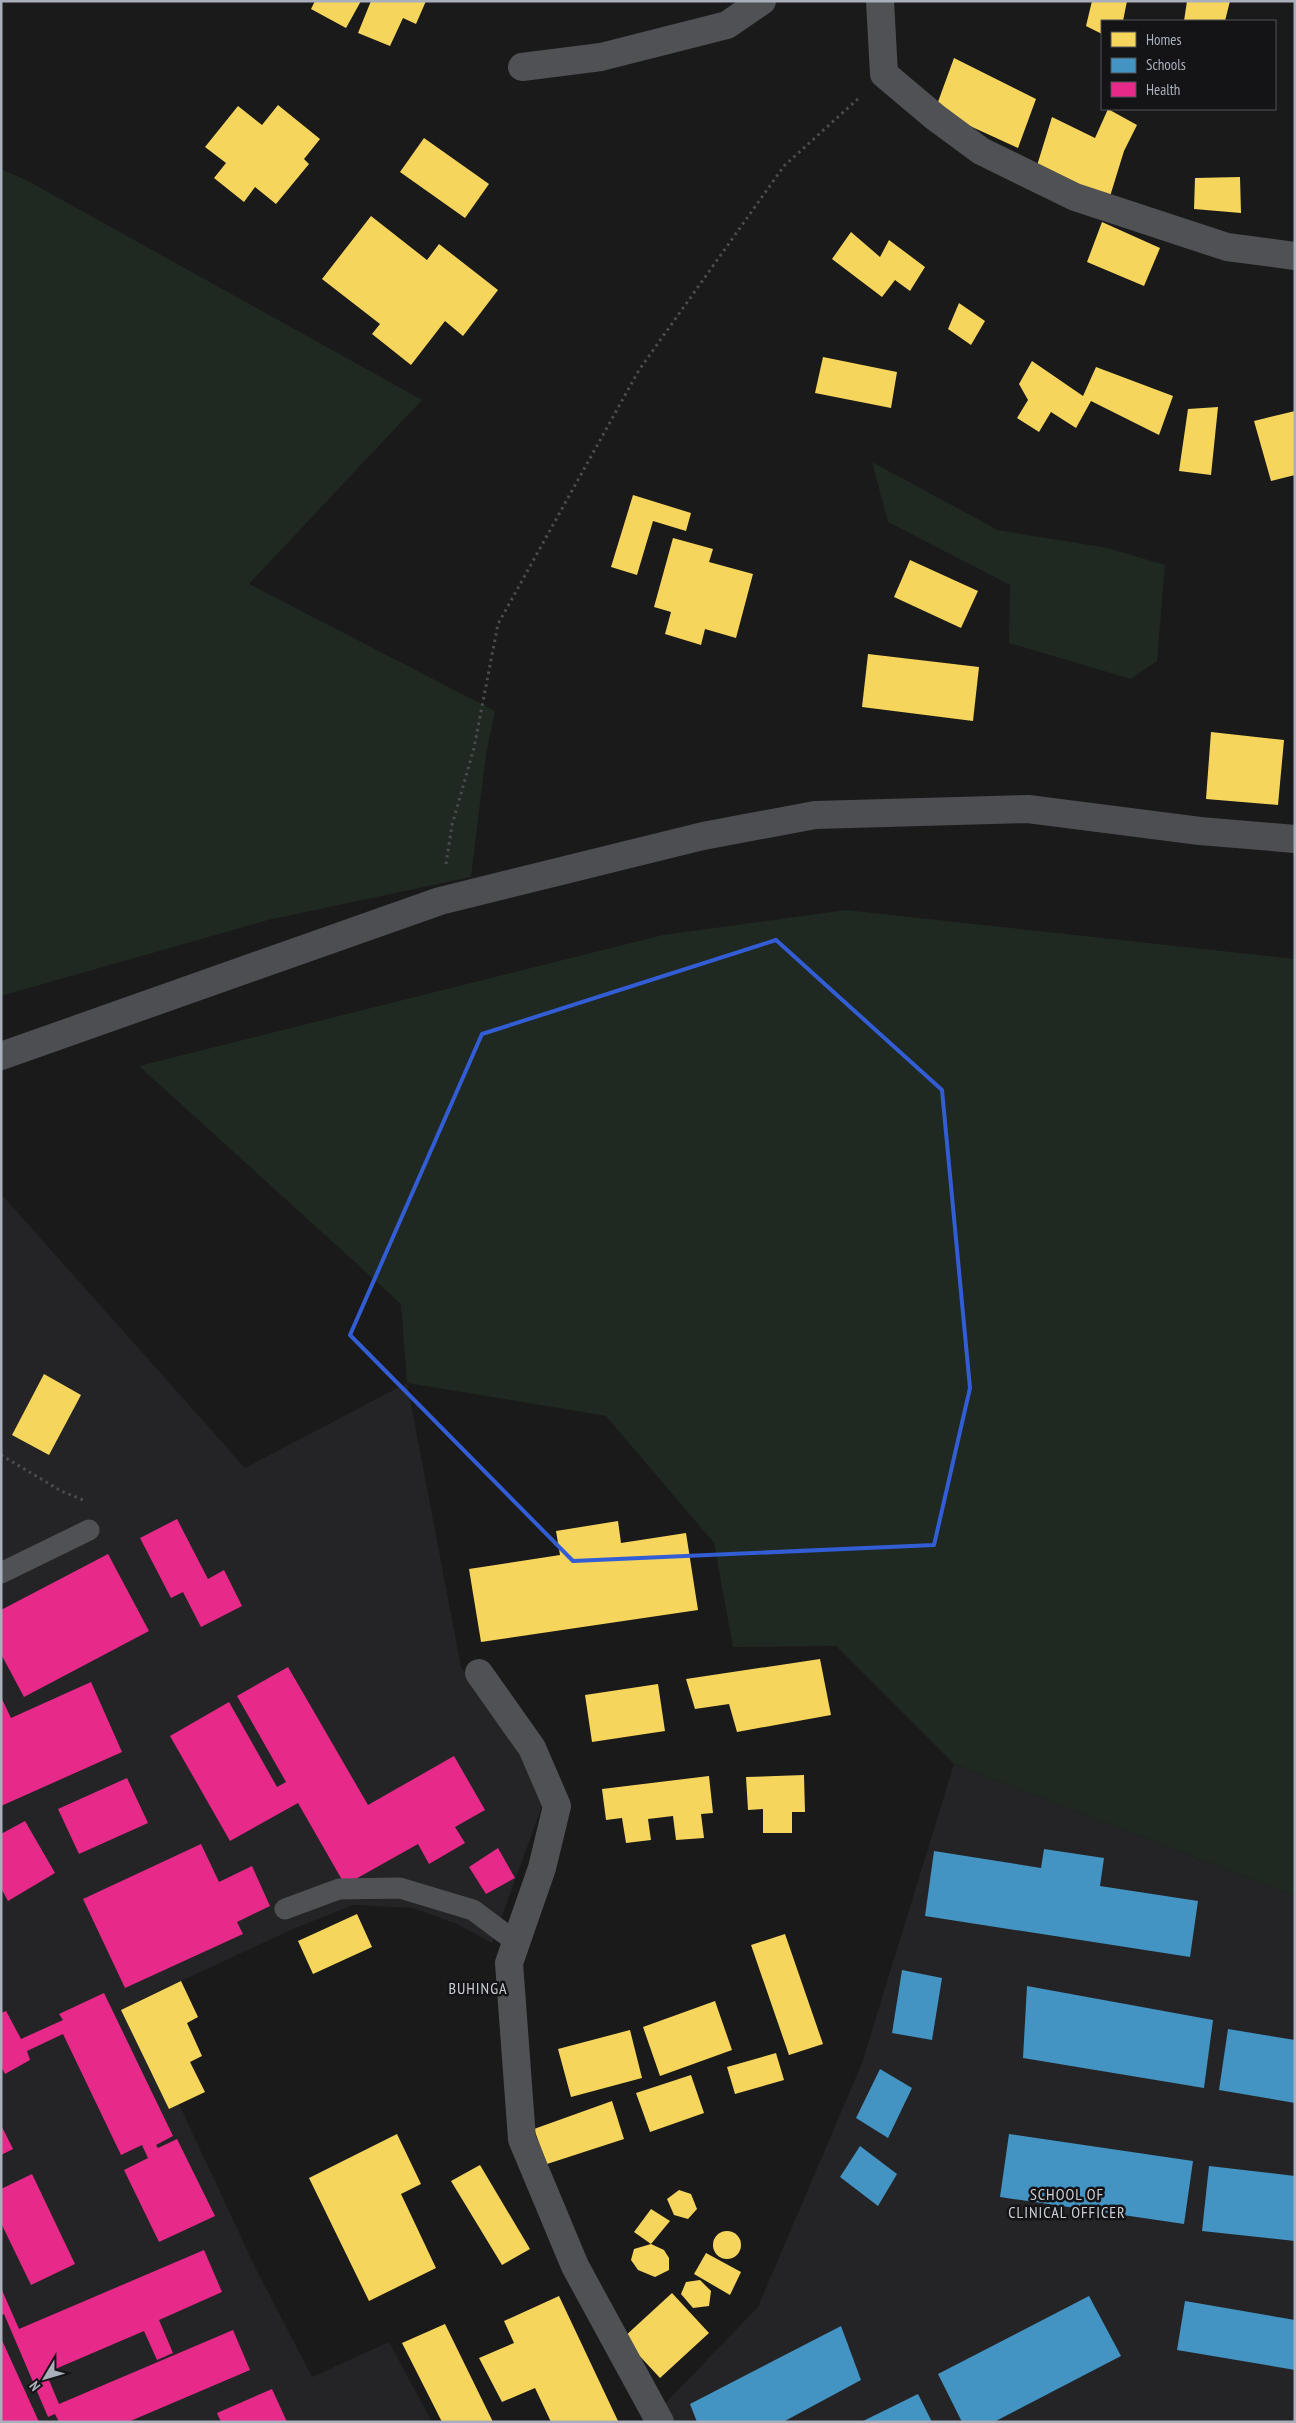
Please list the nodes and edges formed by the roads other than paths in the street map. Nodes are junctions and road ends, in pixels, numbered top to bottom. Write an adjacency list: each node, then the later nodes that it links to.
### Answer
1 (762, 1): 3 (street)
2 (880, 1): 4 (street)
3 (522, 67)
4 (1295, 256)
5 (1295, 839): 6 (main road)
6 (1, 1056)
7 (89, 1530): 8 (lane)
8 (1, 1573)
9 (479, 1673): 11 (street)
10 (285, 1909): 11 (lane)
11 (516, 1942): 12 (street)
12 (660, 2422)

